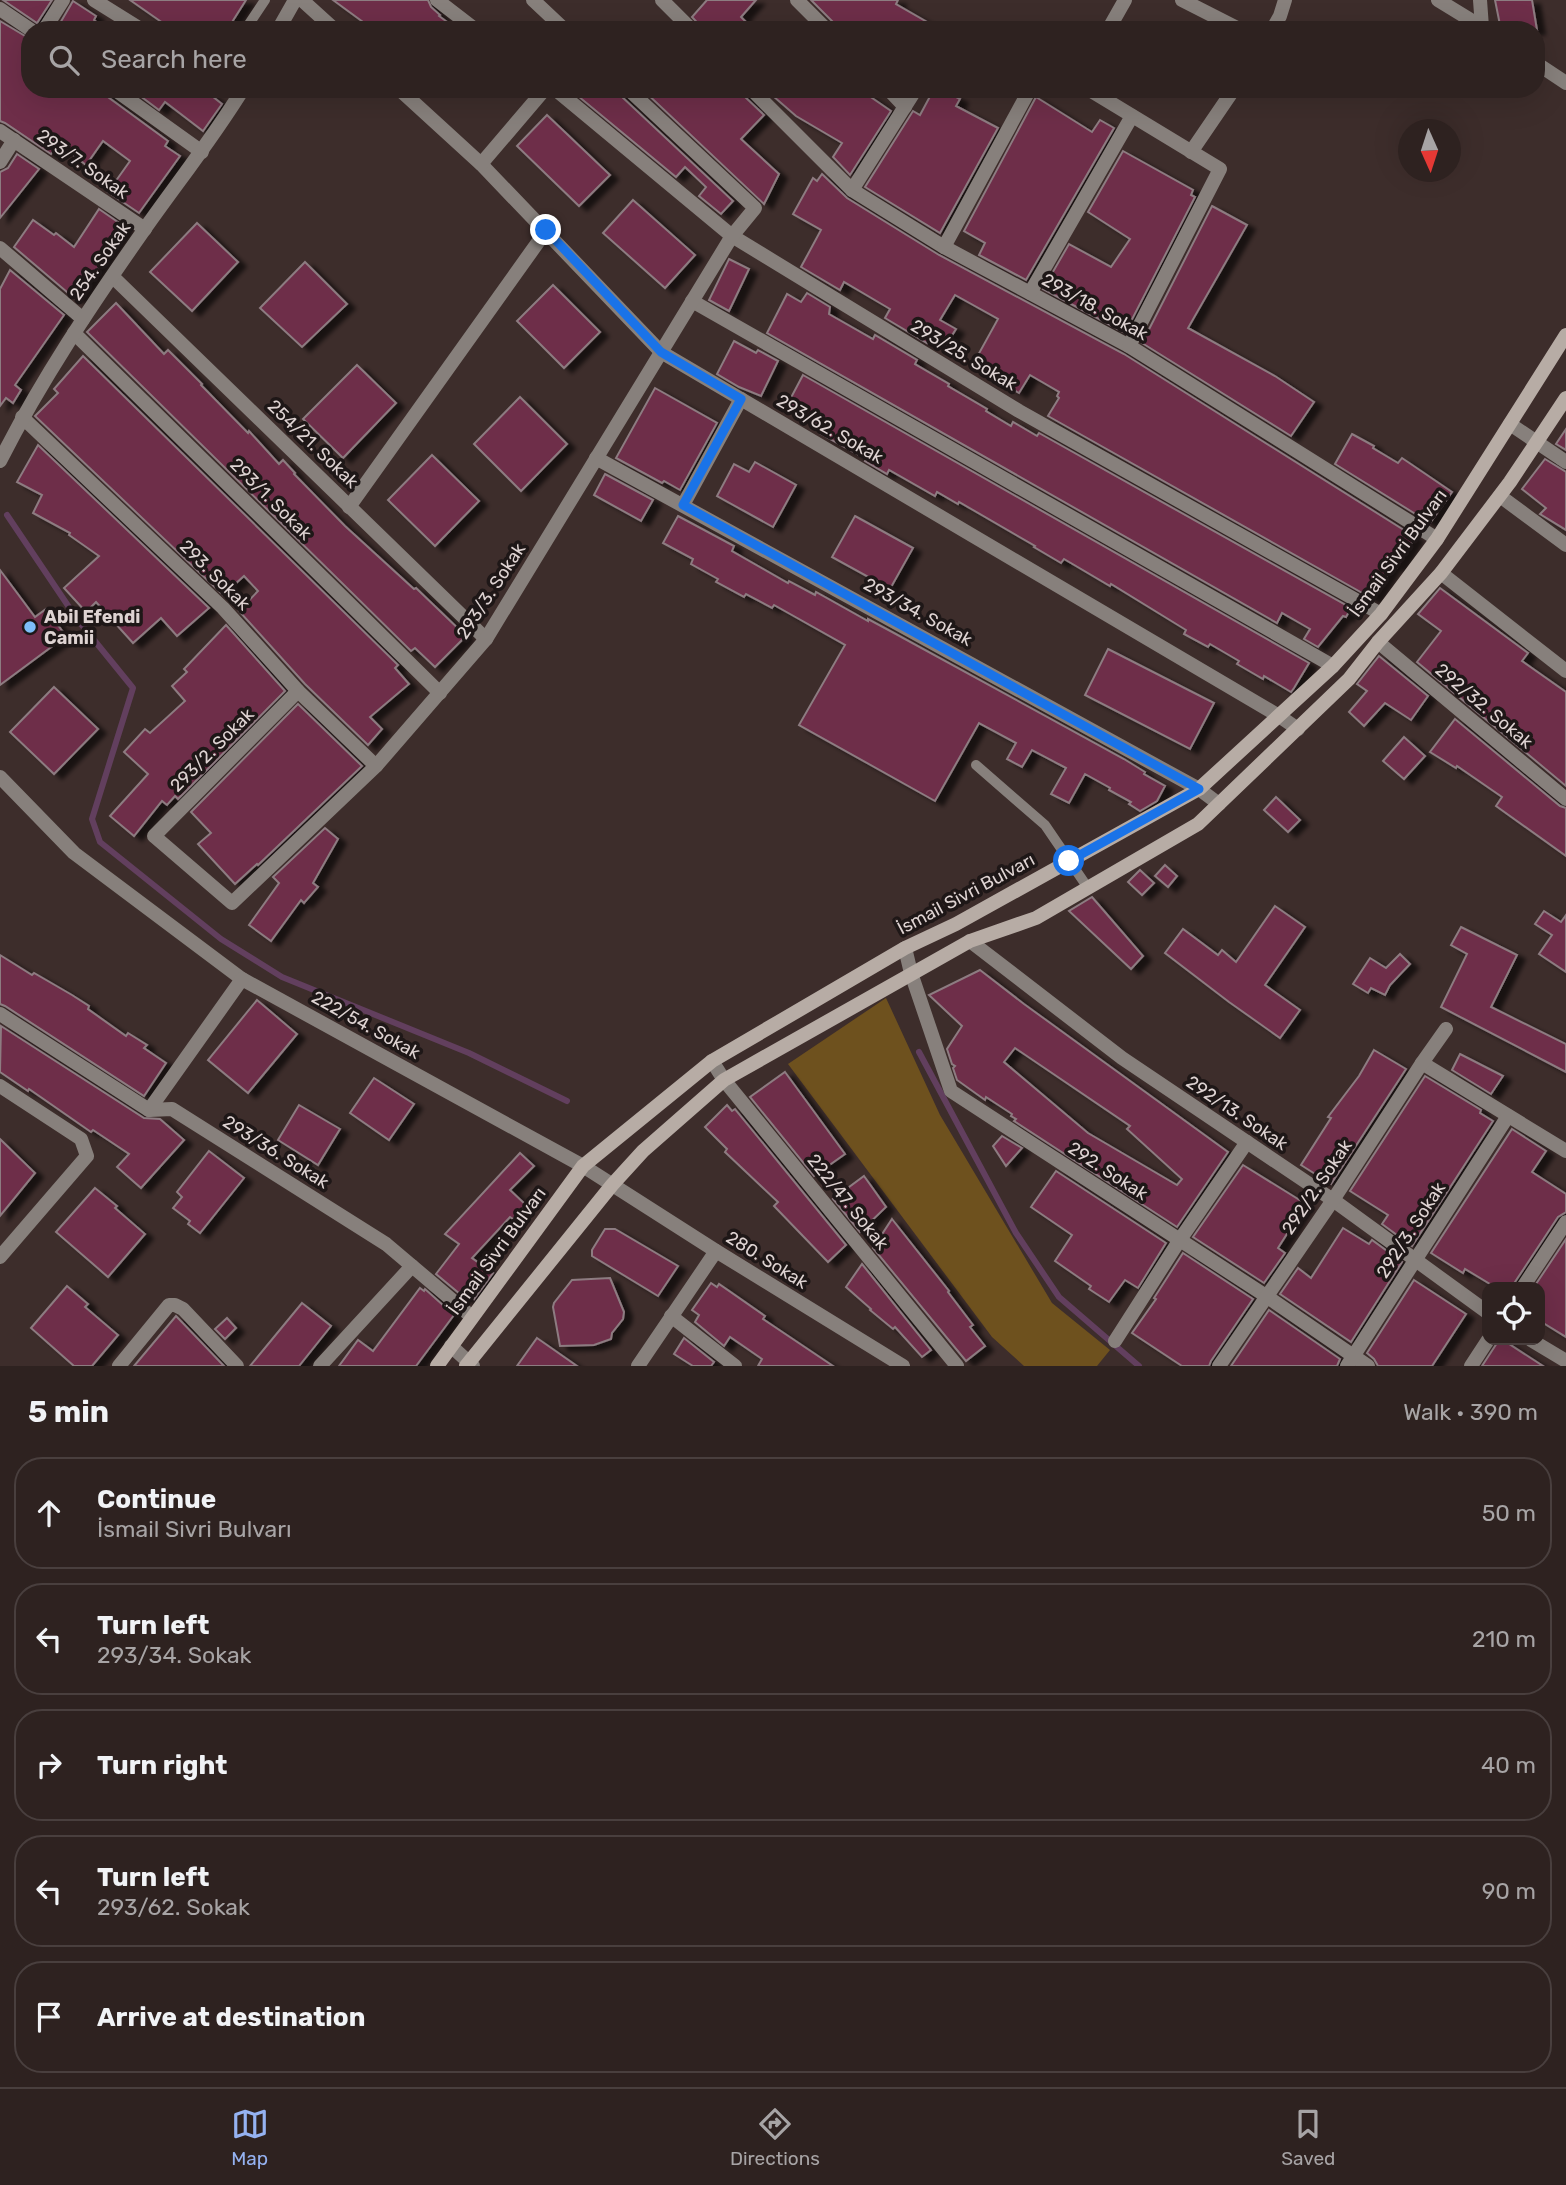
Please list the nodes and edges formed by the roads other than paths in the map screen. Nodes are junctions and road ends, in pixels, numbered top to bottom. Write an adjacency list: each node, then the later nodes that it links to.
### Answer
1 (63, 0): 16 (street)
2 (94, 0): 17 (street)
3 (265, 0): 18 (lane)
4 (295, 0): 19 (street)
5 (302, 0): 20 (street)
6 (437, 0): 21 (street)
7 (533, 0): 22 (street)
8 (662, 0): 23 (street)
9 (797, 0): 24 (street)
10 (1125, 0): 25 (street)
11 (1182, 0): 26 (street)
12 (1286, 0): 27 (street)
13 (1438, 0): 28 (street)
14 (1480, 0): 29 (street)
15 (0, 9): 30 (street)
16 (50, 21)
17 (128, 21)
18 (251, 21)
19 (283, 21)
20 (325, 21)
21 (464, 21)
22 (555, 21)
23 (683, 21)
24 (818, 21)
25 (1113, 21)
26 (1223, 21)
27 (1277, 21)
28 (1472, 21)
29 (1483, 21)
30 (21, 23)
31 (1545, 69): 32 (street)
32 (1566, 83)
33 (127, 98): 49 (street)
34 (236, 98): 49 (street, 254. Sokak)
35 (410, 98): 52 (street, 293/62. Sokak)
36 (537, 98): 52 (street)
37 (566, 98): 56 (street, 293/25. Sokak)
38 (638, 98): 56 (street, 293/3. Sokak)
39 (760, 98): 53 (street, 293/18. Sokak)
40 (896, 98): 45 (street)
41 (910, 98): 45 (street)
42 (1025, 98): 57 (street)
43 (1103, 98): 46 (street)
44 (1228, 98): 50 (street)
45 (905, 107): 53 (street)
46 (1132, 116): 50 (street); 60 (street)
47 (0, 131): 48 (street, 293/7. Sokak)
48 (14, 140): 51 (street); 54 (street, 293/7. Sokak)
49 (202, 152): 54 (street, 254. Sokak)
50 (1191, 152): 65 (street)
51 (0, 162)
52 (481, 164): 55 (street, 293/62. Sokak)
53 (852, 190): 57 (street, 293/18. Sokak)
54 (145, 229): 59 (street, 254. Sokak)
55 (546, 230): 66 (street, 293/62. Sokak); 77 (street)
56 (732, 236): 61 (street, 293/3. Sokak); 81 (street, 293/25. Sokak)
57 (944, 247): 60 (street, 293/18. Sokak)
58 (0, 249): 62 (street)
59 (113, 277): 62 (street, 254. Sokak); 77 (street, 254/21. Sokak)
60 (1030, 293): 65 (street, 293/18. Sokak)
61 (692, 301): 66 (street, 293/3. Sokak); 84 (street)
62 (83, 319): 63 (street, 254. Sokak)
63 (74, 333): 69 (street, 254. Sokak); 87 (street, 293/1. Sokak)
64 (1566, 335): 70 (main road, İsmail Sivri Bulvarı)
65 (1129, 346): 78 (street, 293/18. Sokak)
66 (661, 352): 68 (street, 293/62. Sokak); 73 (street, 293/3. Sokak)
67 (1566, 398): 71 (main road)
68 (741, 399): 76 (street); 88 (street, 293/62. Sokak)
69 (22, 417): 72 (street, 254. Sokak); 86 (street, 293. Sokak)
70 (1510, 424): 71 (street); 78 (main road, İsmail Sivri Bulvarı)
71 (1537, 441): 74 (street); 75 (main road)
72 (1, 455)
73 (596, 458): 76 (street, 293/34. Sokak); 82 (street, 293/3. Sokak)
74 (1566, 462)
75 (1500, 495): 79 (street); 80 (main road)
76 (683, 505): 93 (street, 293/34. Sokak)
77 (349, 506): 82 (street, 254/21. Sokak)
78 (1437, 539): 81 (main road, İsmail Sivri Bulvarı)
79 (1566, 545)
80 (1441, 573): 83 (main road); 85 (street)
81 (1381, 614): 84 (main road, İsmail Sivri Bulvarı)
82 (485, 639): 87 (street, 293/3. Sokak)
83 (1378, 642): 89 (main road); 94 (street, 292/32. Sokak)
84 (1333, 666): 88 (main road, İsmail Sivri Bulvarı)
85 (1566, 671)
86 (298, 691): 91 (street, 293. Sokak); 96 (street, 293/2. Sokak)
87 (440, 693): 91 (street, 293/3. Sokak)
88 (1279, 716): 89 (street, 293/62. Sokak); 93 (main road, İsmail Sivri Bulvarı)
89 (1298, 729): 95 (main road)
90 (976, 765): 97 (lane)
91 (376, 766): 96 (street, 293/3. Sokak)
92 (0, 777): 102 (street, 222/54. Sokak)
93 (1199, 789): 95 (street, 293/34. Sokak); 97 (main road, İsmail Sivri Bulvarı)
94 (1565, 797)
95 (1219, 804): 98 (main road)
96 (154, 836)
97 (1069, 861): 98 (lane); 100 (main road, İsmail Sivri Bulvarı)
98 (1088, 888): 99 (main road)
99 (970, 941): 101 (main road); 111 (street, 292/13. Sokak)
100 (905, 948): 101 (street, 292. Sokak); 105 (main road, İsmail Sivri Bulvarı)
101 (911, 973): 107 (main road); 117 (street, 292. Sokak)
102 (242, 979): 109 (street); 113 (street, 222/54. Sokak)
103 (0, 1014): 109 (street, 293/36. Sokak)
104 (1446, 1029): 106 (street, 292/2. Sokak)
105 (712, 1061): 107 (street, 222/47. Sokak); 113 (main road, İsmail Sivri Bulvarı)
106 (1422, 1063): 110 (street); 115 (street, 292/2. Sokak)
107 (724, 1080): 114 (main road); 141 (street, 222/47. Sokak)
108 (0, 1087): 119 (street)
109 (149, 1110): 121 (street, 293/36. Sokak)
110 (1508, 1116): 112 (street); 120 (street, 292/3. Sokak)
111 (1247, 1142): 115 (street, 292/13. Sokak); 117 (street)
112 (1566, 1152)
113 (583, 1166): 114 (street, 222/54. Sokak); 126 (main road, İsmail Sivri Bulvarı)
114 (612, 1185): 118 (street, 280. Sokak); 134 (main road)
115 (1333, 1200): 120 (street, 292/13. Sokak); 123 (street, 292/2. Sokak)
116 (1566, 1222): 122 (street)
117 (1179, 1241): 123 (street, 292. Sokak); 127 (street)
118 (716, 1251): 125 (street); 140 (street, 280. Sokak)
119 (0, 1256)
120 (1414, 1260): 124 (street, 292/13. Sokak); 131 (street, 292/3. Sokak)
121 (412, 1266): 126 (street, 293/36. Sokak); 137 (street)
122 (1526, 1282)
123 (1266, 1296): 131 (street, 292. Sokak); 142 (street, 292/2. Sokak)
124 (1482, 1308)
125 (671, 1316): 133 (street); 139 (street)
126 (472, 1317): 130 (main road, İsmail Sivri Bulvarı)
127 (1115, 1341)
128 (1485, 1345): 144 (street)
129 (1539, 1345): 132 (street)
130 (450, 1346): 134 (street); 138 (main road, İsmail Sivri Bulvarı)
131 (1351, 1361): 143 (street, 292. Sokak)
132 (1566, 1361)
133 (730, 1364)
134 (469, 1365)
135 (119, 1366): 136 (street)
136 (237, 1366)
137 (320, 1366)
138 (437, 1366)
139 (638, 1366)
140 (903, 1366)
141 (957, 1366)
142 (1219, 1366)
143 (1368, 1366)
144 (1471, 1366)

